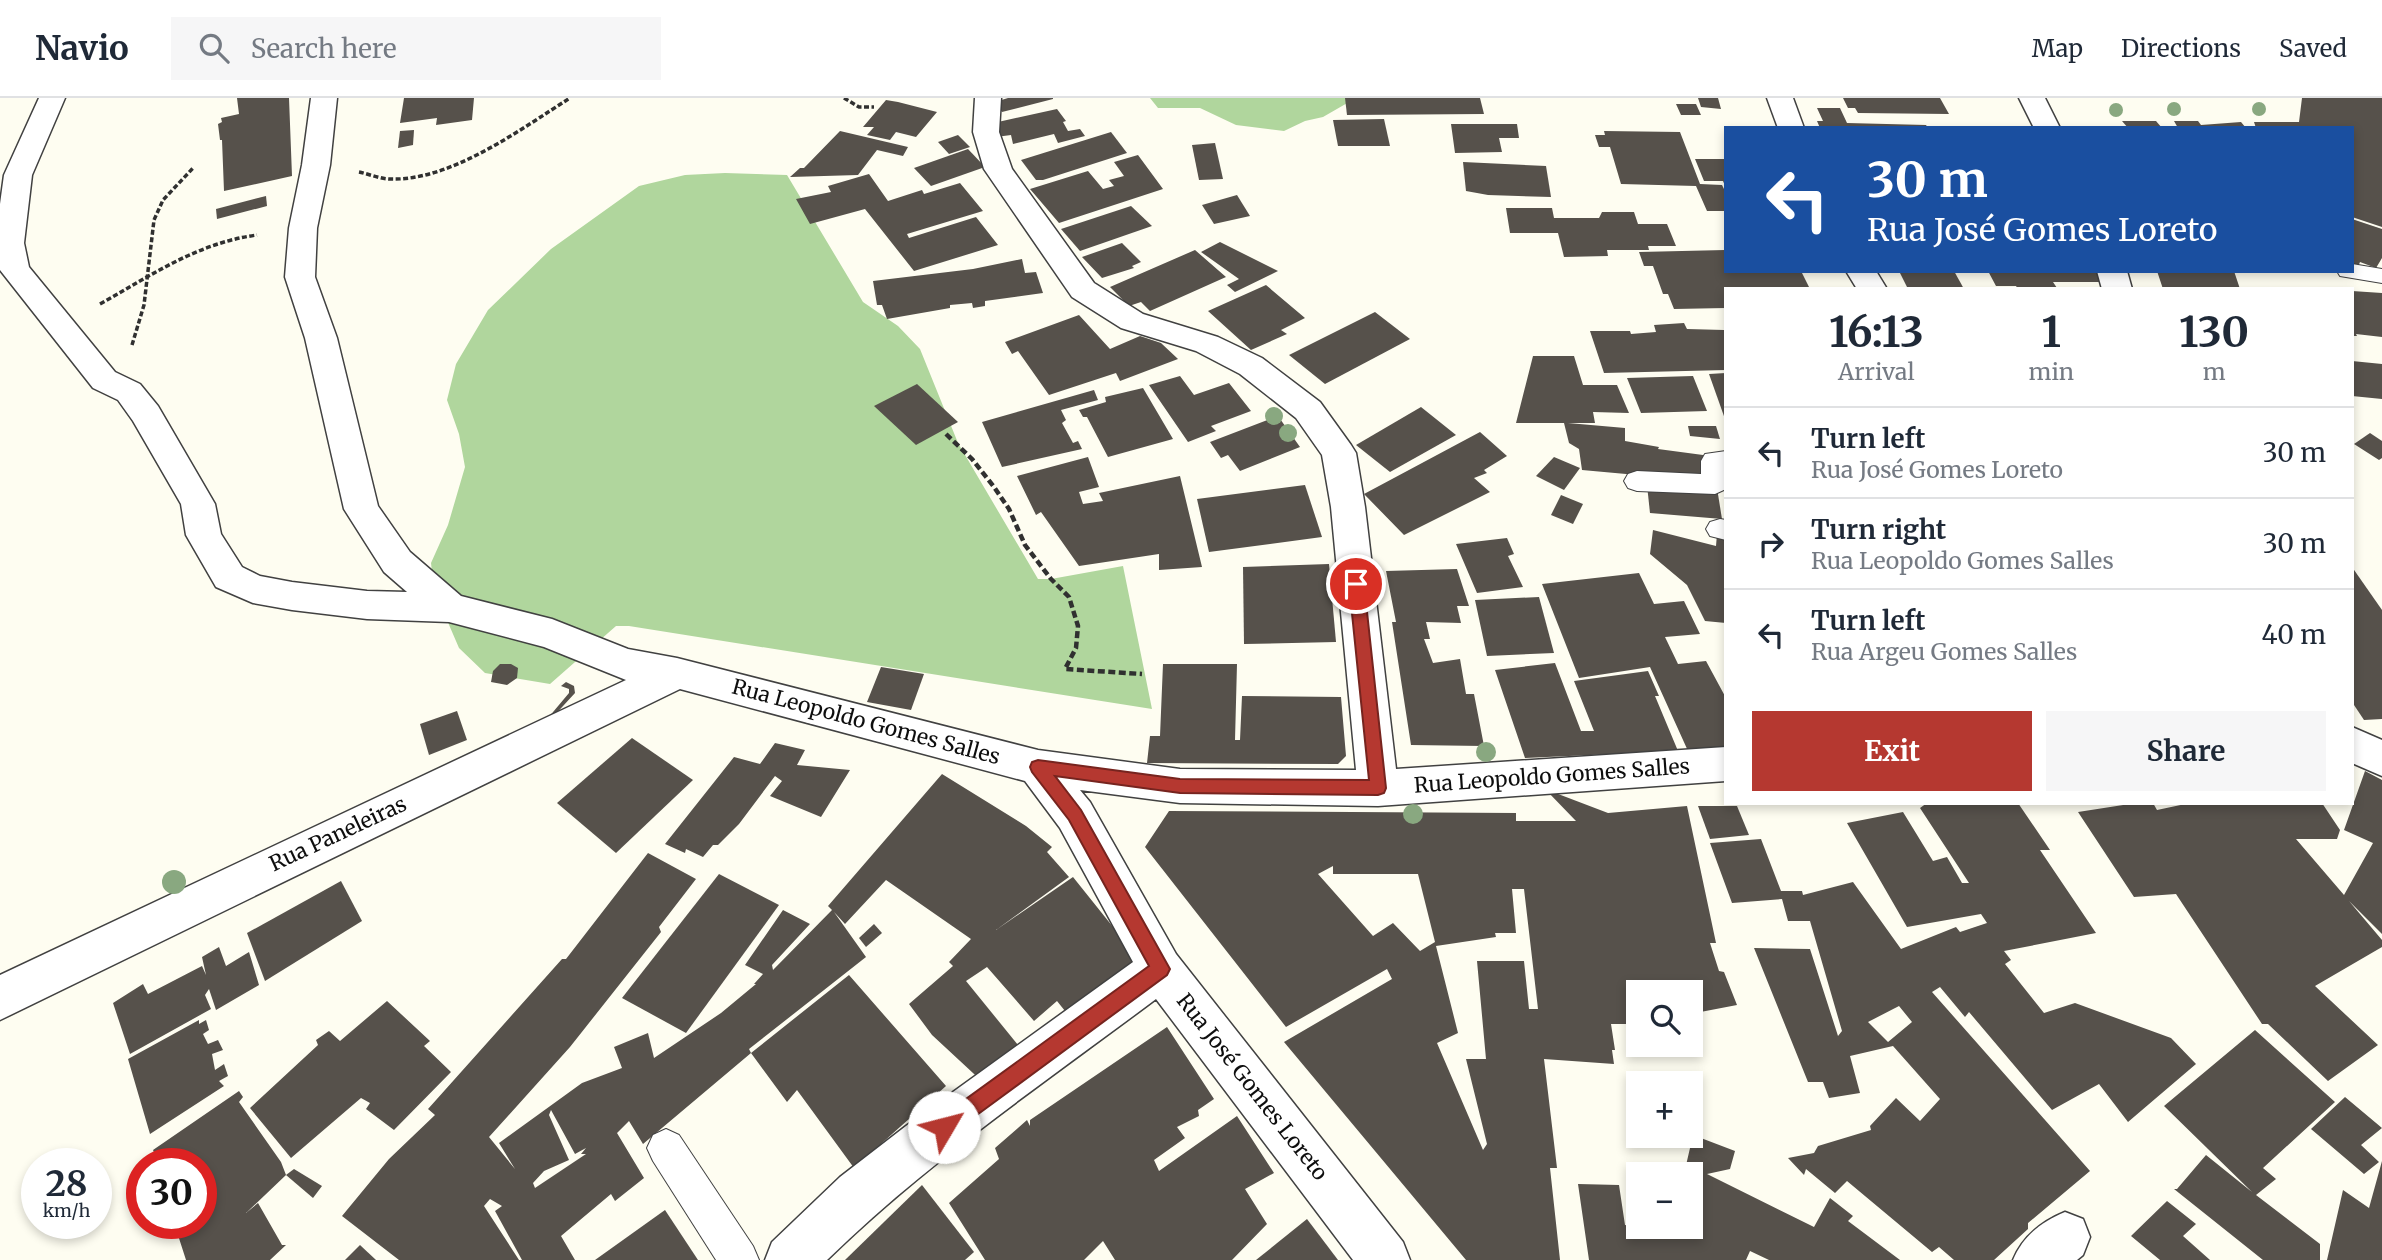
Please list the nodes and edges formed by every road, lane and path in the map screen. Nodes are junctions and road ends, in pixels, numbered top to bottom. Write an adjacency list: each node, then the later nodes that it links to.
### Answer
1 (52, 98): 17 (street)
2 (324, 98): 11 (street)
3 (570, 98): 11 (path)
4 (844, 98): 8 (path)
5 (988, 98): 31 (street)
6 (1780, 98): 9 (street)
7 (2032, 98): 10 (street)
8 (874, 107)
9 (1790, 126)
10 (2046, 126)
11 (316, 165): 13 (street)
12 (194, 167): 15 (path)
13 (303, 228): 15 (path); 22 (street)
14 (2354, 272): 16 (lane)
15 (146, 276): 17 (path); 18 (path)
16 (2382, 276)
17 (53, 320): 18 (street)
18 (129, 393): 22 (street)
19 (946, 434): 24 (path)
20 (1724, 460): 21 (lane)
21 (1637, 481)
22 (449, 608): 23 (street, Rua Leopoldo Gomes Salles)
23 (677, 673): 30 (street, Rua Leopoldo Gomes Salles); 33 (street, Rua Paneleiras)
24 (1142, 674)
25 (2354, 737): 26 (street)
26 (2382, 738)
27 (2354, 745): 28 (street)
28 (2382, 759)
29 (1724, 764): 31 (street, Rua Leopoldo Gomes Salles)
30 (1038, 767): 31 (street, Rua Leopoldo Gomes Salles); 32 (street, Rua José Gomes Loreto)
31 (1378, 788)
32 (1160, 969): 36 (street); 37 (street, Rua José Gomes Loreto)
33 (0, 998)
34 (666, 1148): 35 (lane)
35 (739, 1260)
36 (790, 1260)
37 (1385, 1260)

